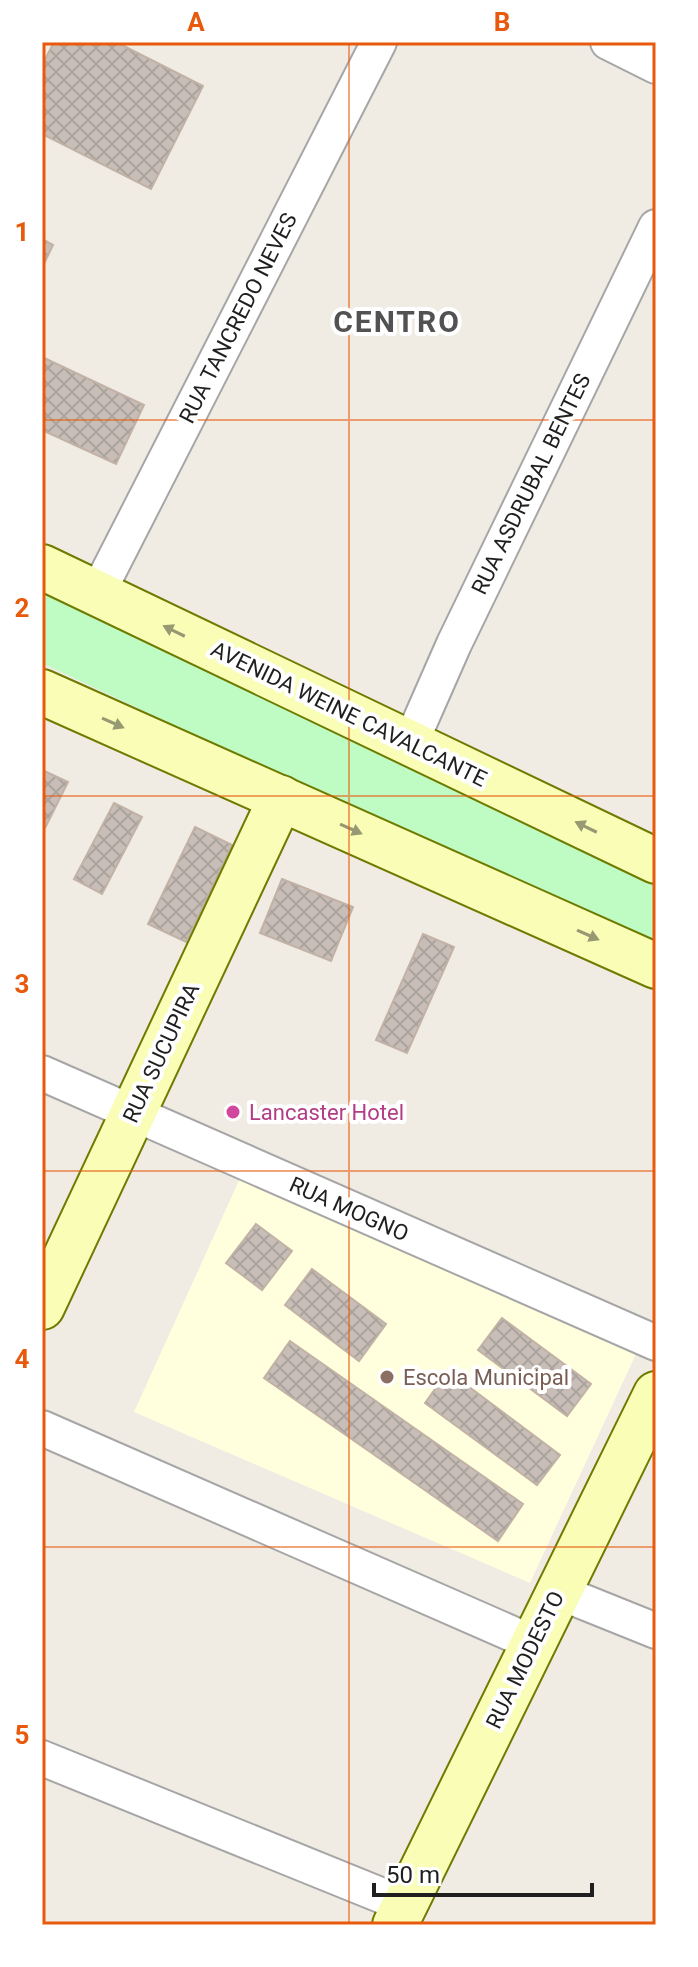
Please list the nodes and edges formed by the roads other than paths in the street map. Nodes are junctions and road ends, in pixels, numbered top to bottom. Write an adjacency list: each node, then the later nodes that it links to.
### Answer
1 (379, 42): 6 (street, RUA TANCREDO NEVES)
2 (608, 42): 3 (street)
3 (656, 66)
4 (656, 227): 8 (street, RUA ASDRUBAL BENTES)
5 (42, 567): 6 (main road, AVENIDA WEINE CAVALCANTE)
6 (97, 594): 8 (main road, AVENIDA WEINE CAVALCANTE, one-way to 6)
7 (42, 692): 9 (main road, one-way to 9)
8 (410, 744): 10 (main road, AVENIDA WEINE CAVALCANTE, one-way to 8)
9 (281, 798): 11 (main road, one-way to 11); 13 (main road, RUA SUCUPIRA)
10 (656, 861)
11 (656, 966)
12 (42, 1073): 13 (street, RUA MOGNO)
13 (132, 1114): 14 (main road, RUA SUCUPIRA); 15 (street, RUA MOGNO)
14 (42, 1307)
15 (656, 1343)
16 (656, 1394): 18 (main road, RUA MODESTO)
17 (42, 1428): 20 (street)
18 (559, 1592): 19 (street); 20 (main road, RUA MODESTO)
19 (656, 1631)
20 (533, 1643): 22 (main road, RUA MODESTO)
21 (42, 1758): 22 (street)
22 (400, 1915)

